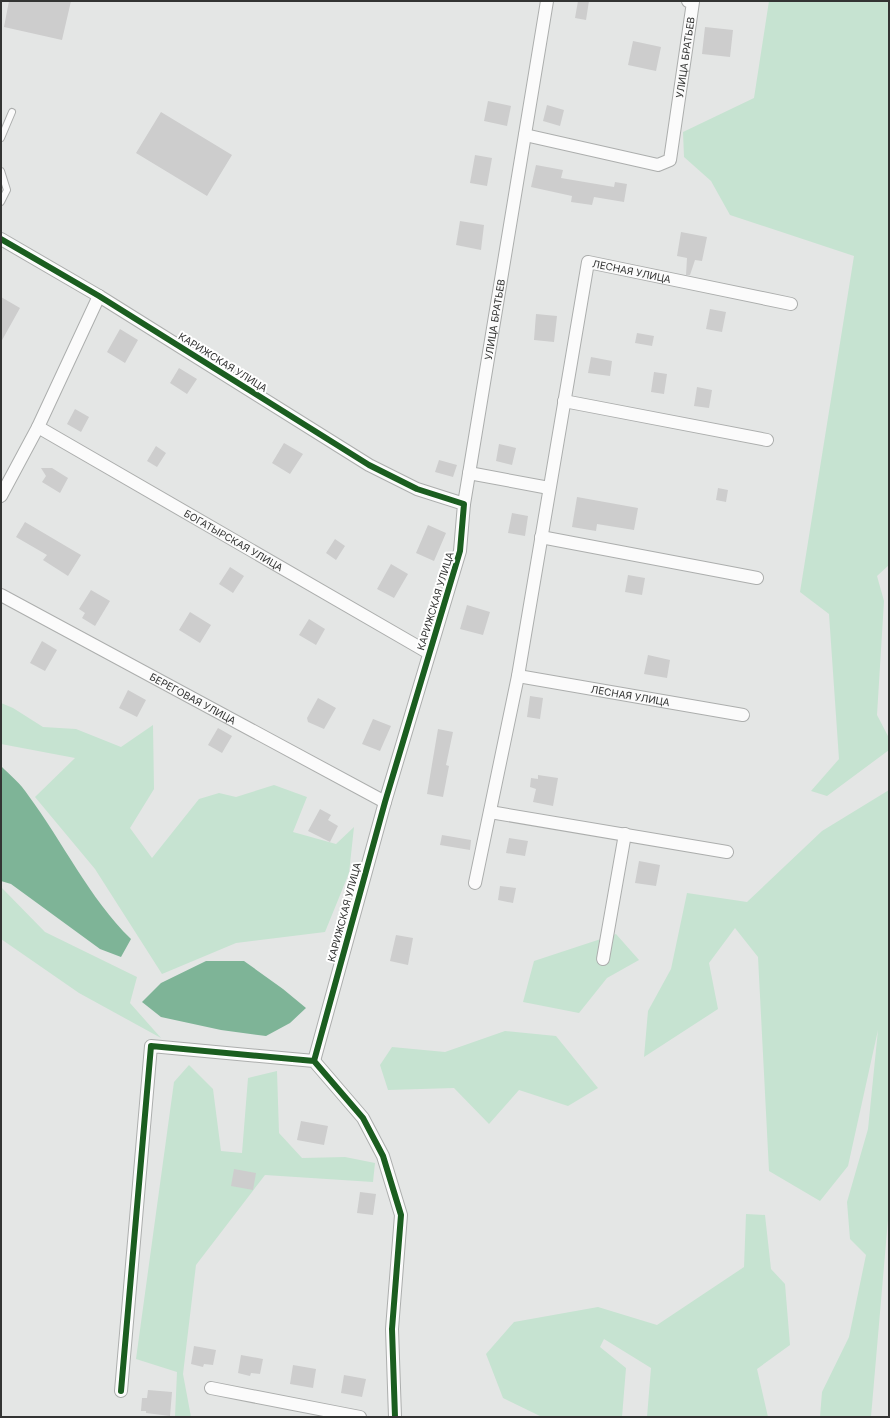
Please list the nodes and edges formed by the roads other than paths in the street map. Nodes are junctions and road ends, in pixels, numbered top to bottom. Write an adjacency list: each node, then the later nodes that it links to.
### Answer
1 (547, 1): 4 (street, УЛИЦА БРАТЬЕВ)
2 (688, 1): 4 (street, УЛИЦА БРАТЬЕВ)
3 (12, 112): 5 (lane)
4 (525, 135): 14 (street, УЛИЦА БРАТЬЕВ)
5 (1, 138)
6 (1, 171): 7 (lane)
7 (1, 202)
8 (1, 239): 9 (street, КАРИЖСКАЯ УЛИЦА)
9 (99, 296): 12 (street); 17 (street, КАРИЖСКАЯ УЛИЦА)
10 (791, 304): 11 (street, ЛЕСНАЯ УЛИЦА)
11 (564, 401): 13 (street); 15 (street, ЛЕСНАЯ УЛИЦА)
12 (38, 427): 16 (street); 21 (street, БОГАТЫРСКАЯ УЛИЦА)
13 (767, 440)
14 (469, 473): 15 (street); 17 (street, УЛИЦА БРАТЬЕВ)
15 (549, 488): 18 (street, ЛЕСНАЯ УЛИЦА)
16 (1, 496)
17 (464, 504): 21 (street, КАРИЖСКАЯ УЛИЦА)
18 (541, 537): 19 (street); 22 (street, ЛЕСНАЯ УЛИЦА)
19 (757, 578)
20 (1, 595): 24 (street, БЕРЕГОВАЯ УЛИЦА)
21 (429, 653): 24 (street, КАРИЖСКАЯ УЛИЦА)
22 (518, 676): 23 (street, ЛЕСНАЯ УЛИЦА); 25 (street, ЛЕСНАЯ УЛИЦА)
23 (743, 714)
24 (385, 802): 30 (street, КАРИЖСКАЯ УЛИЦА)
25 (490, 812): 26 (street); 28 (street, ЛЕСНАЯ УЛИЦА)
26 (625, 834): 27 (street); 29 (street)
27 (727, 852)
28 (475, 883)
29 (603, 959)
30 (314, 1061): 32 (street); 34 (street)
31 (211, 1388): 33 (street)
32 (121, 1391)
33 (360, 1417)
34 (395, 1417)

